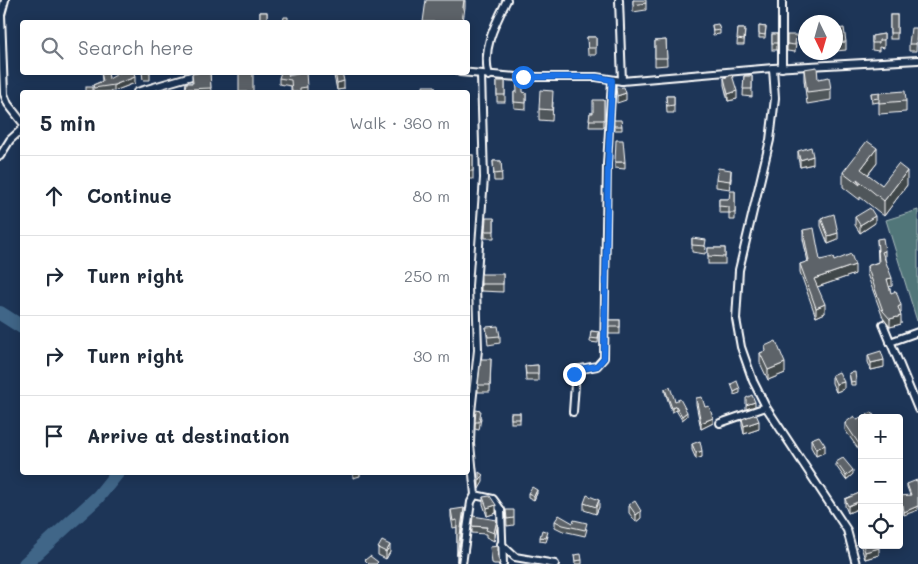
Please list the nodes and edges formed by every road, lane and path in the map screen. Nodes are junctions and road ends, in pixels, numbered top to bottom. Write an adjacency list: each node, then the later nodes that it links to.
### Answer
1 (4, 0): 15 (street)
2 (508, 0): 11 (street)
3 (619, 0): 13 (street)
4 (782, 0): 7 (street)
5 (918, 61): 7 (street)
6 (773, 68): 7 (street); 13 (street); 21 (street)
7 (782, 68)
8 (470, 74): 10 (street)
9 (195, 75): 14 (street)
10 (481, 76): 11 (street); 25 (street)
11 (489, 76): 12 (street)
12 (612, 80): 13 (street); 23 (street)
13 (622, 81)
14 (144, 90)
15 (20, 119)
16 (20, 131): 17 (street)
17 (0, 156)
18 (883, 324): 20 (street)
19 (918, 332): 20 (street)
20 (890, 342): 22 (street)
21 (766, 407): 24 (street); 30 (street)
22 (918, 409)
23 (573, 412)
24 (720, 423)
25 (475, 495): 26 (street); 27 (street)
26 (501, 544): 28 (street); 29 (street)
27 (462, 564)
28 (504, 564)
29 (555, 564)
30 (856, 564)

